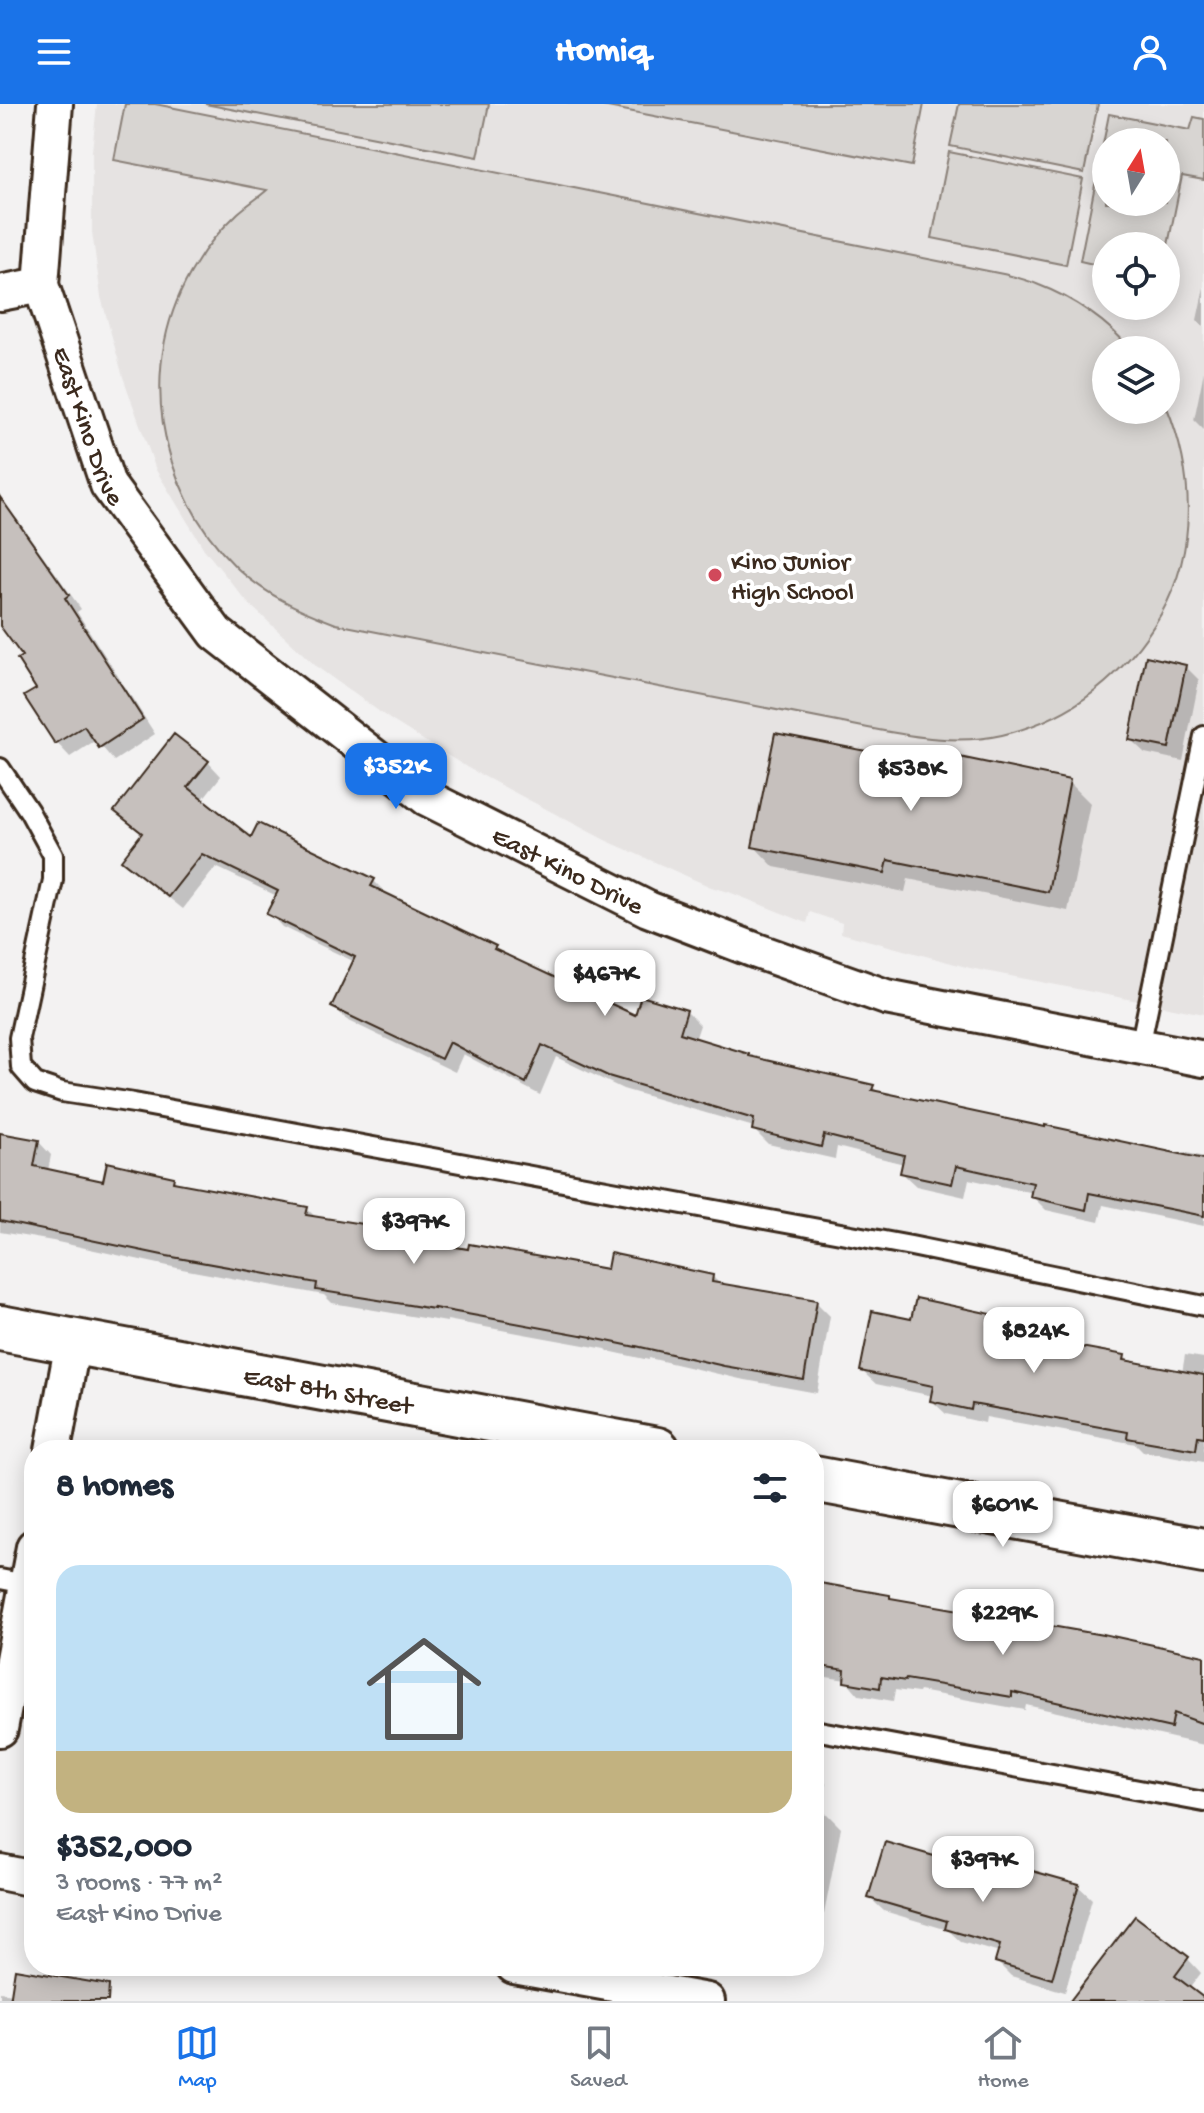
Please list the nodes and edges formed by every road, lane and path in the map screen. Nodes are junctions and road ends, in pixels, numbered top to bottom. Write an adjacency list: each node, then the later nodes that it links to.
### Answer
1 (55, 104): 2 (street, East Kino Drive)
2 (41, 285): 3 (street); 6 (street, East Kino Drive)
3 (0, 293)
4 (1204, 736): 6 (lane)
5 (0, 768): 8 (lane)
6 (1140, 1047): 7 (street, East Kino Drive)
7 (1204, 1059)
8 (1204, 1306)
9 (0, 1328): 10 (street, East 8th Street)
10 (73, 1342): 11 (street); 12 (street, East 8th Street)
11 (55, 1440)
12 (603, 1440)
13 (824, 1481): 14 (street)
14 (1204, 1551)
15 (20, 1583): 16 (street)
16 (0, 1729)
17 (824, 1732): 18 (lane)
18 (1204, 1802)
19 (0, 1872): 20 (street)
20 (24, 1877)
21 (569, 1976): 22 (street)
22 (707, 2001)

